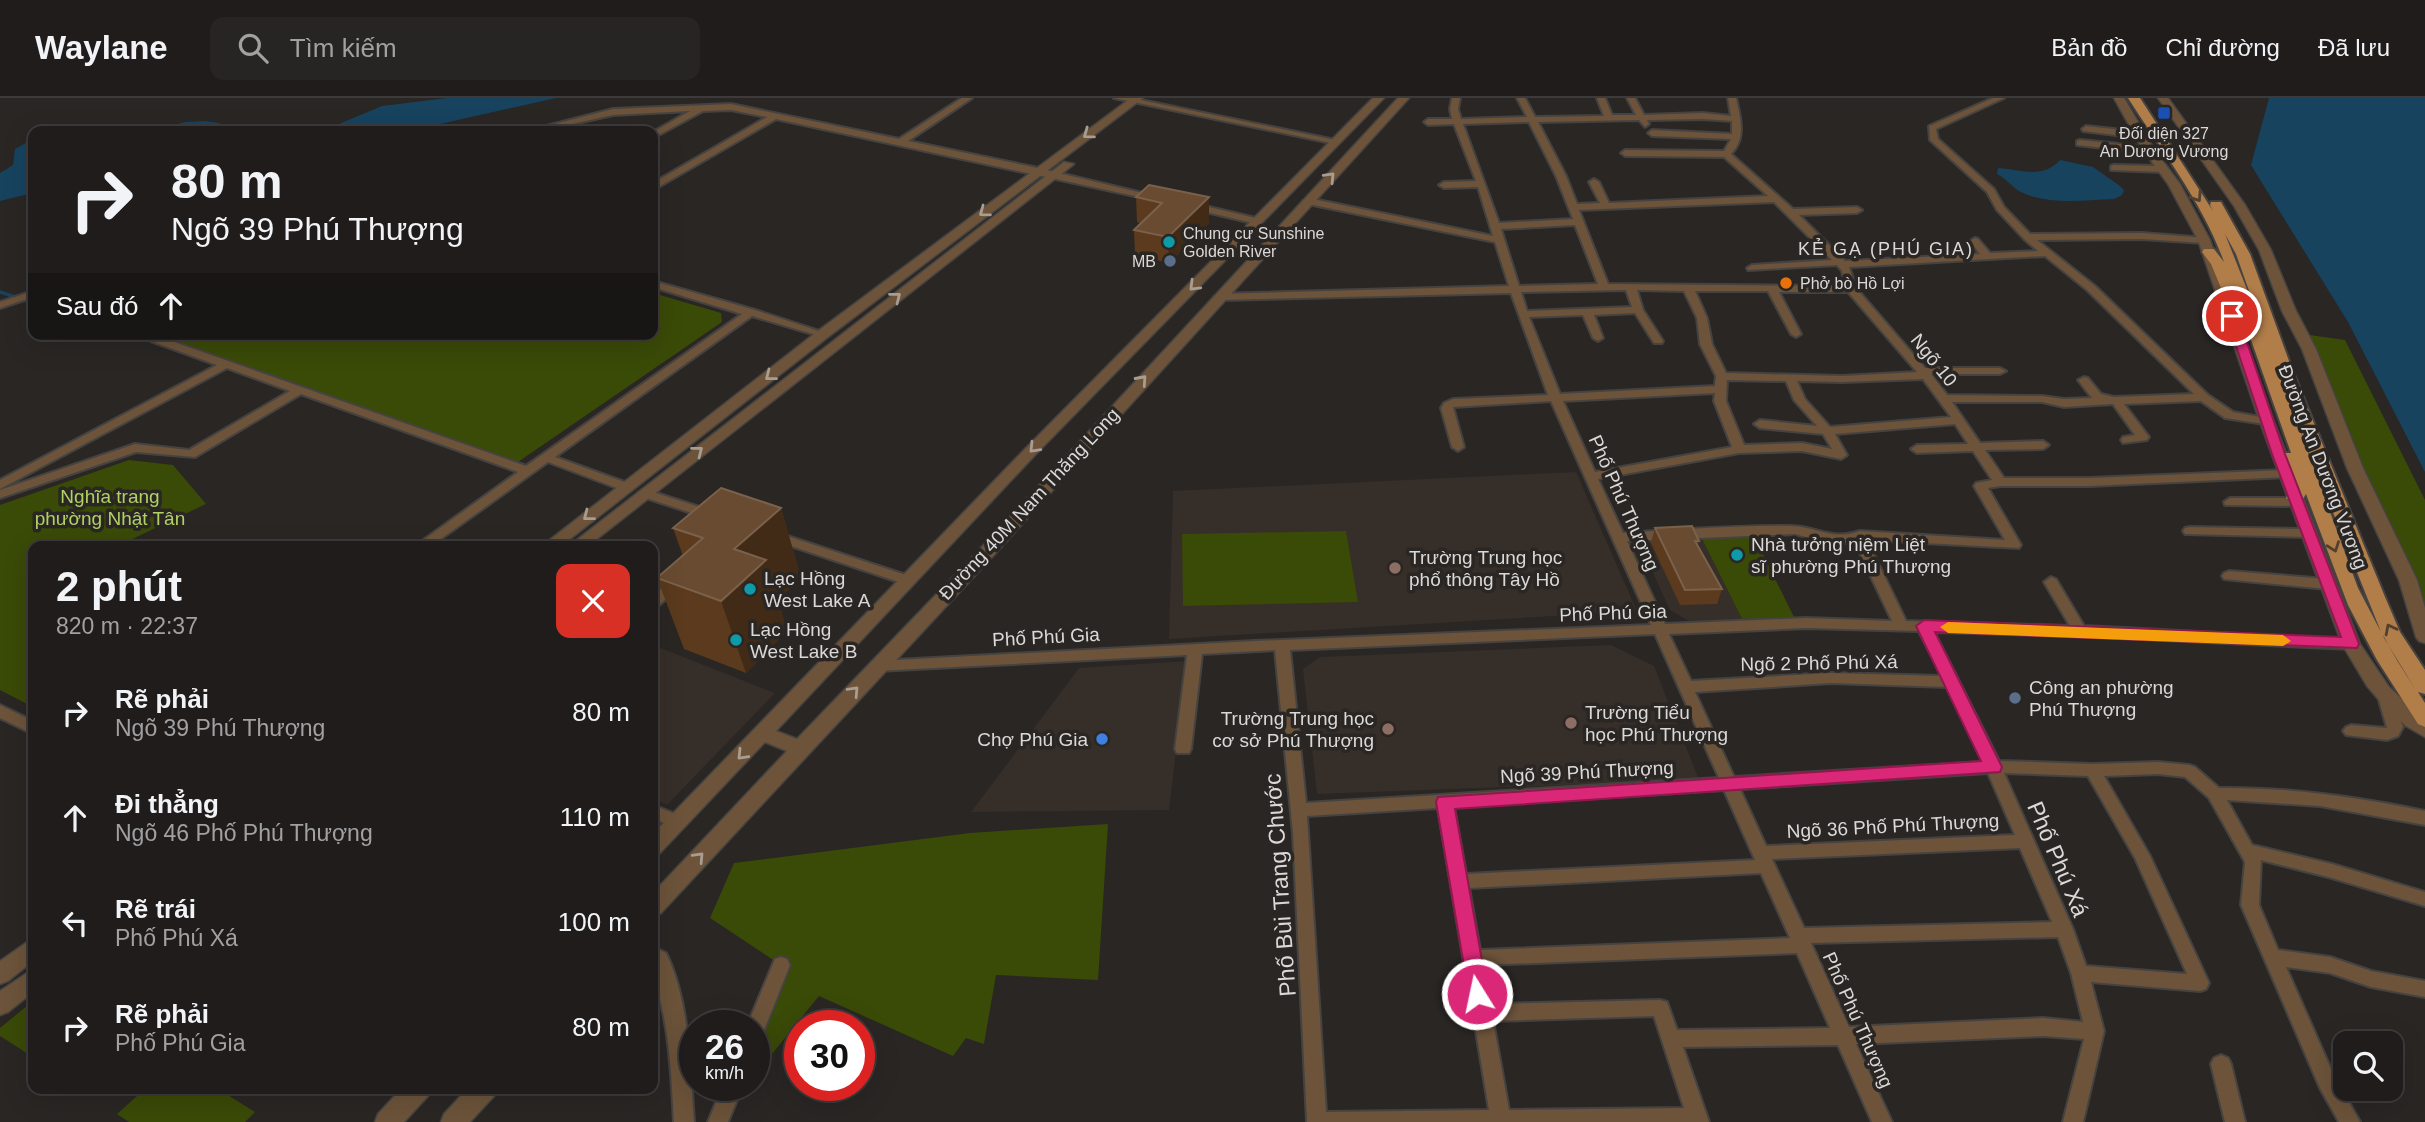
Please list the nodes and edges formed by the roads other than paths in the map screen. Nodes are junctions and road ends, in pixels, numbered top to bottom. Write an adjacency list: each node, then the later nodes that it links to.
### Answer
1 (698, 98): 17 (street)
2 (968, 98): 33 (street)
3 (1118, 98): 16 (street)
4 (1379, 98): 32 (street, Đường 40M Nam Thăng Long)
5 (1404, 98): 50 (street, Đường 40M Nam Thăng Long, one-way to 5)
6 (1456, 98): 23 (street, Phố Phú Thượng)
7 (1521, 98): 24 (street)
8 (1601, 98): 21 (street)
9 (1631, 98): 20 (street)
10 (1732, 98): 22 (street)
11 (2000, 98): 60 (street)
12 (2119, 98): 30 (street, Đường An Dương Vương)
13 (2134, 98): 35 (main road, Đường An Dương Vương)
14 (2145, 98): 90 (main road, Đường An Dương Vương)
15 (2163, 98): 141 (street, Đường An Dương Vương)
16 (1143, 100): 32 (street); 41 (street, one-way to 41); 42 (street)
17 (671, 108): 18 (street); 26 (street)
18 (704, 108): 19 (street); 28 (street)
19 (775, 116): 33 (street); 44 (street)
20 (1640, 118): 21 (street); 22 (street); 29 (street)
21 (1609, 119): 24 (street)
22 (1736, 119): 31 (street)
23 (1457, 120): 24 (street); 25 (street); 45 (street, Phố Phú Thượng)
24 (1534, 121): 53 (street)
25 (1428, 122)
26 (553, 126)
27 (2086, 129): 30 (street)
28 (658, 132)
29 (1653, 134): 31 (street); 37 (street)
30 (2141, 135): 35 (street, Đường An Dương Vương)
31 (1736, 137): 38 (street)
32 (1336, 141): 56 (street, Đường 40M Nam Thăng Long)
33 (901, 142): 41 (street)
34 (2080, 144): 35 (street)
35 (2155, 146): 40 (street, Đường An Dương Vương); 46 (main road); 81 (main road, Đường An Dương Vương, one-way to 81)
36 (1625, 153): 37 (street)
37 (1668, 153): 38 (street)
38 (1726, 154): 48 (street)
39 (2114, 168): 40 (street)
40 (2162, 169): 46 (street, Đường An Dương Vương)
41 (1038, 171): 42 (street); 82 (street, one-way to 82)
42 (1054, 174): 49 (street); 85 (street, one-way to 42)
43 (1594, 182): 52 (street)
44 (658, 184)
45 (1482, 184): 47 (street); 59 (street, Phố Phú Thượng)
46 (2174, 184): 62 (street, Đường An Dương Vương)
47 (1444, 185)
48 (1774, 199): 52 (street); 55 (street)
49 (1167, 201)
50 (1308, 201): 58 (street, Đường 40M Nam Thăng Long); 59 (street)
51 (1180, 204): 56 (street)
52 (1606, 206): 53 (street)
53 (1573, 207): 57 (street)
54 (1857, 211): 55 (street)
55 (1792, 212): 65 (street)
56 (1257, 221): 58 (street); 133 (street, Đường 40M Nam Thăng Long, one-way to 133)
57 (1580, 222): 59 (street); 68 (street)
58 (1283, 228): 75 (street, Đường 40M Nam Thăng Long)
59 (1496, 233): 73 (street, Phố Phú Thượng)
60 (2027, 237): 62 (street); 63 (street)
61 (1975, 241): 64 (street)
62 (2207, 246): 81 (main road); 101 (street, Đường An Dương Vương)
63 (2048, 253): 64 (street); 97 (street)
64 (1986, 255): 65 (street)
65 (1841, 263): 66 (street); 72 (street, Ngõ 10)
66 (1752, 268)
67 (658, 285): 78 (street)
68 (1604, 287): 70 (street); 73 (street)
69 (1688, 288): 70 (street); 71 (street); 94 (street)
70 (1631, 289): 77 (street)
71 (1772, 289): 72 (street); 83 (street)
72 (1851, 289): 91 (street, Ngõ 10)
73 (1516, 290): 75 (street); 80 (street, Phố Phú Thượng)
74 (28, 296): 76 (street)
75 (1219, 297): 145 (street, Đường 40M Nam Thăng Long, one-way to 75)
76 (5, 304)
77 (1638, 310): 79 (street); 87 (street)
78 (751, 312): 82 (street); 111 (street)
79 (1587, 312): 80 (street); 84 (street)
80 (1523, 314): 96 (street, Phố Phú Thượng)
81 (2249, 319): 90 (main road, Đường An Dương Vương)
82 (824, 334): 85 (street); 117 (street, one-way to 117)
83 (1796, 334)
84 (1598, 338)
85 (842, 339): 118 (street, one-way to 85)
86 (158, 340): 88 (street)
87 (1658, 341)
88 (226, 364): 95 (street); 116 (street)
89 (2000, 371): 91 (street)
90 (2277, 371): 104 (main road, Đường An Dương Vương); 148 (main road, Đường An Dương Vương, one-way to 90)
91 (1924, 373): 92 (street); 98 (street, Ngõ 10)
92 (1789, 376): 94 (street); 103 (street)
93 (2084, 380): 99 (street)
94 (1722, 383): 96 (street); 109 (street)
95 (300, 390): 112 (street); 119 (street)
96 (1555, 397): 108 (street); 114 (street, Phố Phú Thượng)
97 (2204, 397): 99 (street); 101 (street)
98 (1943, 398): 99 (street); 100 (street, Ngõ 10)
99 (2115, 402): 105 (street)
100 (1958, 420): 103 (street); 107 (street, Ngõ 10)
101 (2267, 422): 113 (street, Đường An Dương Vương)
102 (1760, 424): 103 (street)
103 (1826, 431): 109 (street)
104 (2292, 433): 120 (main road); 151 (main road, Đường An Dương Vương, one-way to 151)
105 (2127, 440)
106 (2043, 445): 107 (street)
107 (1975, 446): 110 (street); 115 (street, Ngõ 10)
108 (1458, 447)
109 (1739, 449): 114 (street)
110 (1917, 449)
111 (547, 458): 112 (street); 117 (street)
112 (528, 471): 128 (street)
113 (2286, 474): 115 (street); 120 (street, Đường An Dương Vương)
114 (1592, 477): 126 (street, Phố Phú Thượng)
115 (2000, 482): 127 (street)
116 (0, 485)
117 (626, 487): 118 (street); 129 (street, one-way to 129)
118 (644, 493): 122 (street); 130 (street)
119 (0, 494)
120 (2296, 500): 121 (street); 125 (street, Đường An Dương Vương)
121 (2230, 502)
122 (729, 521)
123 (754, 529): 133 (street)
124 (2190, 531): 125 (street)
125 (2308, 533): 135 (street, Đường An Dương Vương)
126 (1620, 537): 127 (street); 139 (street, Phố Phú Thượng)
127 (1860, 540): 137 (street)
128 (429, 541)
129 (556, 541)
130 (583, 541)
131 (692, 568): 136 (street)
132 (2229, 576): 135 (street)
133 (907, 580): 155 (street, Đường 40M Nam Thăng Long)
134 (2051, 582): 140 (street)
135 (2327, 584): 142 (street, Đường An Dương Vương)
136 (658, 599)
137 (1901, 625): 138 (street, Phố Phú Gia); 139 (street, Phố Phú Gia)
138 (1924, 626): 140 (street, Phố Phú Gia); 146 (street, Phố Phú Xá)
139 (1660, 631): 143 (street, Phố Phú Gia); 147 (street, Phố Phú Thượng)
140 (2080, 631): 142 (street, Phố Phú Gia)
141 (2425, 636)
142 (2351, 644): 149 (street, Đường An Dương Vương)
143 (1283, 645): 144 (street, Phố Phú Gia); 163 (street, Phố Bùi Trang Chước)
144 (1195, 649): 145 (street, Phố Phú Gia); 157 (street)
145 (877, 666): 156 (street, Đường 40M Nam Thăng Long, one-way to 145)
146 (1952, 682): 147 (street, Ngõ 2 Phố Phú Xá); 158 (street, Phố Phú Xá)
147 (1686, 687): 160 (street, Phố Phú Thượng)
148 (2425, 687)
149 (2385, 697): 153 (street, Đường An Dương Vương); 154 (street)
150 (0, 711): 152 (street)
151 (2425, 719)
152 (28, 725)
153 (2425, 730)
154 (2351, 731)
155 (762, 733): 156 (street); 166 (street, Đường 40M Nam Thăng Long, one-way to 166)
156 (800, 748): 173 (street, Đường 40M Nam Thăng Long, one-way to 156)
157 (1183, 749)
158 (1993, 767): 159 (street, Ngõ 39 Phú Thượng); 160 (street, Ngõ 39 Phú Thượng); 167 (street, Phố Phú Xá)
159 (2094, 770): 161 (street, Ngõ 39 Phú Thượng); 181 (street)
160 (1732, 784): 162 (street, Ngõ 39 Phú Thượng); 170 (street, Phố Phú Thượng)
161 (2215, 794): 165 (street); 169 (street, Ngõ 39 Phú Thượng)
162 (1445, 802): 163 (street, Ngõ 39 Phú Thượng); 171 (street)
163 (1299, 810): 201 (street, Phố Bùi Trang Chước)
164 (658, 813): 166 (street)
165 (2425, 818)
166 (677, 822): 168 (street, Đường 40M Nam Thăng Long)
167 (2025, 841): 170 (street, Ngõ 36 Phố Phú Thượng); 174 (street, Phố Phú Xá)
168 (658, 842)
169 (2246, 850): 172 (street); 178 (street, Ngõ 39 Phú Thượng)
170 (1765, 859): 171 (street, Ngõ 36 Phố Phú Thượng); 175 (street, Phố Phú Thượng)
171 (1458, 881): 179 (street)
172 (2425, 899)
173 (658, 902)
174 (2064, 929): 175 (street); 181 (street, Phố Phú Xá)
175 (1801, 940): 179 (street); 189 (street, Phố Phú Thượng)
176 (28, 952): 182 (street)
177 (658, 957): 199 (street)
178 (2274, 957): 184 (street); 205 (street, Ngõ 39 Phú Thượng)
179 (1471, 958): 187 (street)
180 (781, 965): 186 (street)
181 (2080, 973): 188 (street, Phố Phú Xá)
182 (0, 974)
183 (28, 983): 185 (street)
184 (2425, 989)
185 (0, 1005)
186 (763, 1010)
187 (1480, 1013): 190 (street); 195 (street)
188 (2095, 1031): 189 (street); 203 (street, Phố Phú Xá)
189 (1844, 1037): 190 (street); 202 (street, Phố Phú Thượng)
190 (1671, 1039): 196 (street)
191 (2221, 1064): 204 (street)
192 (413, 1094): 197 (street)
193 (479, 1094): 198 (street)
194 (727, 1101): 200 (street)
195 (1501, 1120): 196 (street); 201 (street)
196 (1698, 1120)
197 (387, 1122)
198 (453, 1122)
199 (684, 1122)
200 (718, 1122)
201 (1317, 1122)
202 (1882, 1122)
203 (2073, 1122)
204 (2235, 1122)
205 (2350, 1122)

